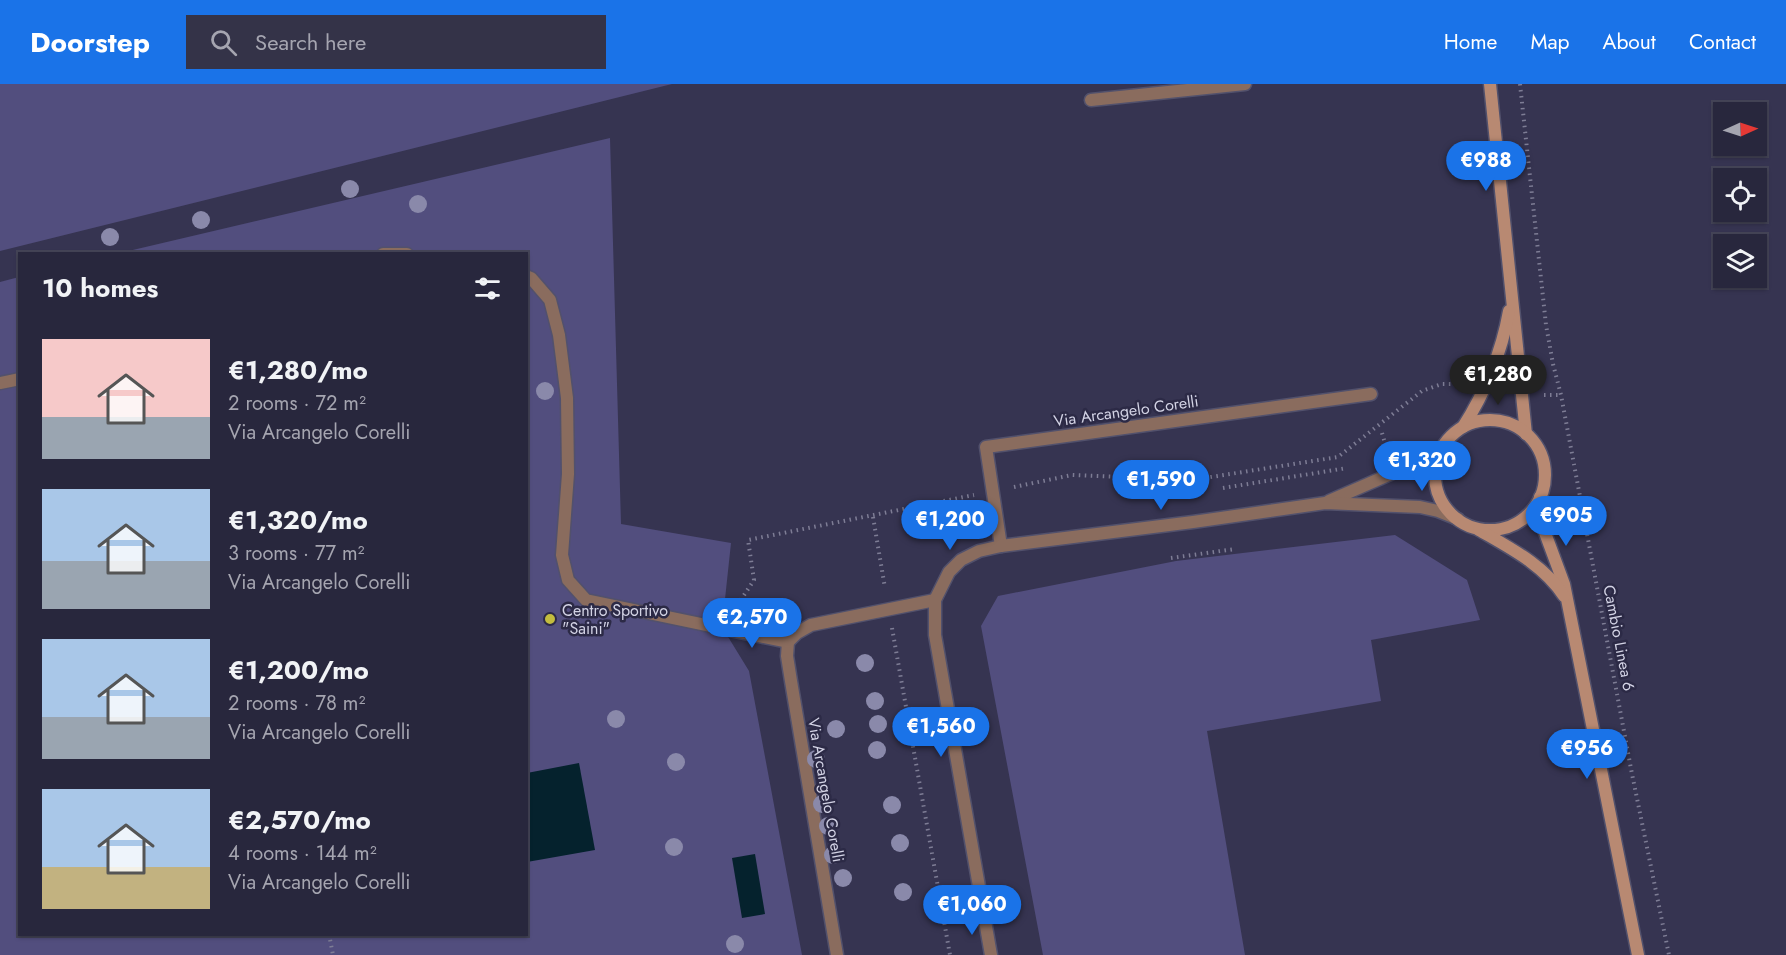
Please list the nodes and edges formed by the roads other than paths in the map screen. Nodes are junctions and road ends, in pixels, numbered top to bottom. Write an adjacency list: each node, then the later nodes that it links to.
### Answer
1 (1245, 84): 3 (street)
2 (1490, 84): 5 (street)
3 (1091, 100)
4 (528, 277): 19 (street)
5 (1511, 298): 9 (street); 10 (street)
6 (18, 379): 7 (street)
7 (0, 383)
8 (1371, 394): 16 (street, Via Arcangelo Corelli)
9 (1463, 427): 10 (street); 11 (street)
10 (1526, 434): 12 (street)
11 (1441, 452): 13 (street); 14 (street)
12 (1540, 497): 15 (street); 17 (street)
13 (1324, 503): 14 (street); 16 (street)
14 (1458, 519): 15 (street)
15 (1474, 528): 17 (street)
16 (1000, 546): 18 (street)
17 (1566, 599): 22 (street)
18 (936, 600): 19 (street); 21 (street)
19 (788, 642): 20 (street, Via Arcangelo Corelli)
20 (837, 955)
21 (991, 955)
22 (1638, 955)

